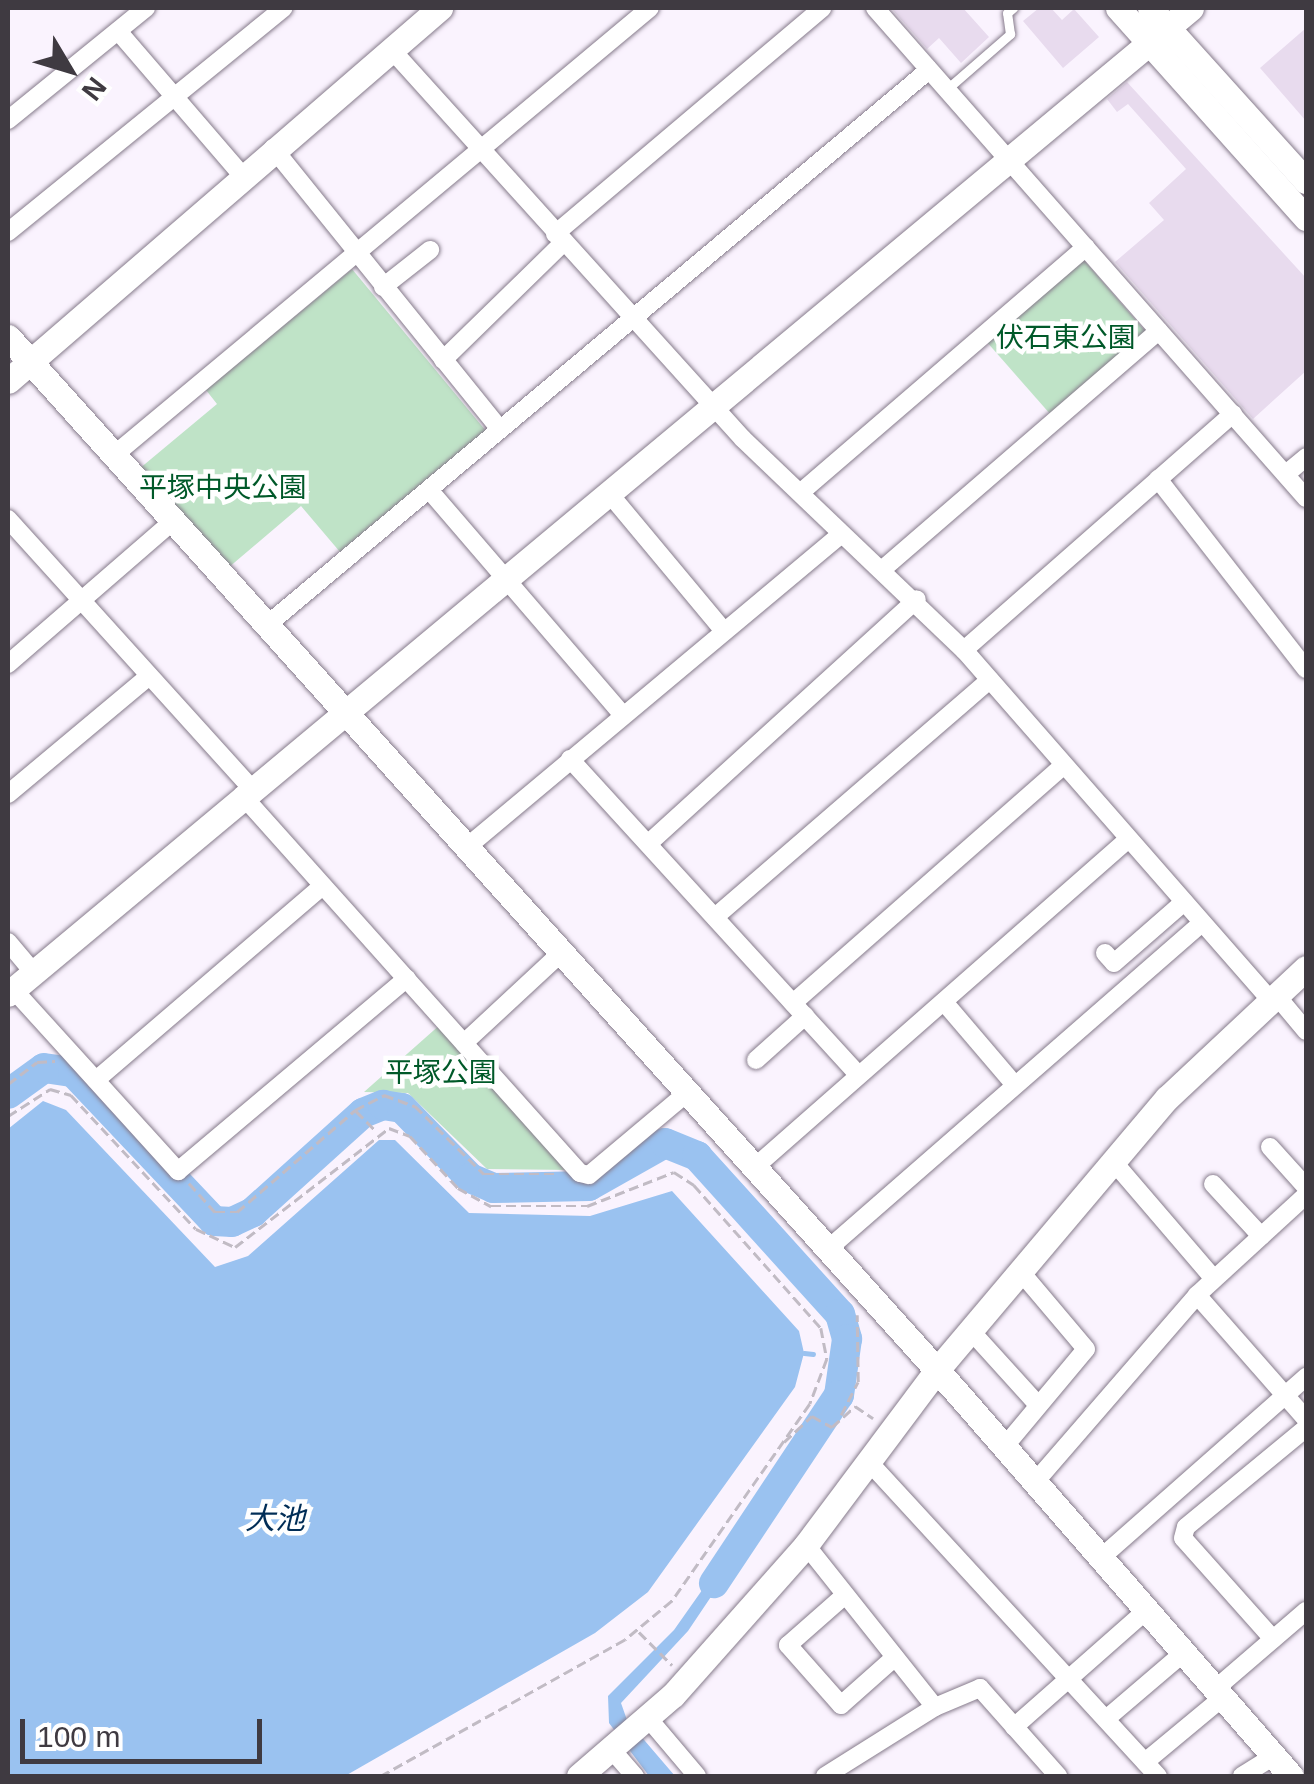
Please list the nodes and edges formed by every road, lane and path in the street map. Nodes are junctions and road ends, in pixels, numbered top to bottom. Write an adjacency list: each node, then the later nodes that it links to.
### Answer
1 (146, 8): 11 (street)
2 (284, 8): 16 (street)
3 (440, 8): 13 (street)
4 (650, 8): 19 (street)
5 (822, 8): 25 (street)
6 (875, 8): 14 (street)
7 (1118, 8): 12 (street)
8 (1150, 8): 12 (street)
9 (1191, 8): 12 (street)
10 (1007, 9): 15 (lane)
11 (118, 30): 16 (street); 17 (street)
12 (1158, 35): 20 (street); 22 (street); 23 (street)
13 (391, 48): 18 (street); 19 (street)
14 (929, 70): 15 (street); 30 (street)
15 (946, 90): 20 (street)
16 (174, 96): 21 (street); 24 (street)
17 (8, 120)
18 (273, 148): 21 (street); 28 (street)
19 (482, 150): 25 (street); 28 (street)
20 (1007, 159): 26 (street); 36 (street)
21 (242, 174): 34 (street)
22 (1306, 181)
23 (1306, 218)
24 (8, 232)
25 (559, 239): 30 (street); 33 (street)
26 (1086, 247): 31 (street); 45 (street)
27 (430, 250): 29 (street)
28 (356, 254): 29 (street); 39 (street)
29 (384, 287): 33 (street)
30 (633, 319): 36 (street); 38 (street)
31 (1159, 330): 37 (street); 50 (street)
32 (8, 337): 34 (street)
33 (443, 360): 38 (street)
34 (30, 362): 35 (street); 39 (street)
35 (8, 381)
36 (713, 406): 44 (street); 45 (street)
37 (1233, 414): 41 (street); 42 (street)
38 (499, 428): 43 (street)
39 (113, 456): 47 (street)
40 (1306, 457): 41 (street)
41 (1286, 474): 46 (street)
42 (1158, 479): 56 (street); 58 (street)
43 (431, 492): 51 (street); 54 (street)
44 (608, 492): 51 (street); 55 (street)
45 (800, 493): 49 (street)
46 (1306, 498)
47 (173, 521): 53 (street); 54 (street)
48 (10, 528): 53 (street)
49 (842, 534): 50 (street); 55 (street)
50 (884, 568): 52 (street)
51 (502, 578): 61 (street); 62 (street)
52 (917, 599): 56 (street); 69 (street)
53 (80, 600): 57 (street); 59 (street)
54 (266, 625): 61 (street)
55 (724, 631): 62 (street)
56 (964, 650): 60 (street)
57 (8, 664)
58 (1306, 669)
59 (149, 676): 66 (street); 67 (street)
60 (990, 680): 64 (street); 73 (street)
61 (344, 710): 67 (street); 70 (street)
62 (623, 715): 63 (street)
63 (570, 759): 69 (street); 70 (street)
64 (1064, 766): 68 (street); 83 (street)
65 (8, 768): 66 (street)
66 (14, 789)
67 (247, 792): 71 (street); 80 (street)
68 (1128, 840): 72 (street); 82 (street)
69 (649, 843): 73 (street)
70 (467, 848): 76 (street)
71 (322, 886): 79 (street); 89 (street)
72 (1184, 902): 74 (street); 77 (street)
73 (715, 916): 83 (street)
74 (1202, 923): 81 (street); 91 (street)
75 (8, 942): 80 (street)
76 (562, 952): 85 (street); 92 (street)
77 (1105, 953)
78 (1306, 968): 81 (street)
79 (407, 978): 85 (street); 99 (street)
80 (18, 985): 86 (street)
81 (1273, 997): 84 (street); 97 (street)
82 (944, 1002): 88 (street); 91 (street)
83 (799, 1009): 87 (street); 88 (street)
84 (1306, 1032)
85 (464, 1043): 100 (street)
86 (75, 1056): 89 (street); 90 (path)
87 (756, 1060)
88 (859, 1075): 98 (street)
89 (96, 1080): 99 (street)
90 (8, 1084)
91 (1016, 1086): 105 (street)
92 (688, 1092): 98 (street); 100 (street)
93 (355, 1110): 95 (path); 99 (path); 100 (path)
94 (8, 1116): 95 (path)
95 (377, 1132): 119 (path)
96 (1270, 1147): 102 (street)
97 (1112, 1160): 106 (street); 107 (street)
98 (755, 1168): 105 (street)
99 (178, 1171)
100 (580, 1173)
101 (1213, 1184): 104 (street)
102 (1306, 1187)
103 (1306, 1196): 104 (street)
104 (1262, 1236): 107 (street)
105 (828, 1249): 111 (street)
106 (1020, 1270): 110 (street); 114 (street)
107 (1213, 1278): 108 (street)
108 (1197, 1295): 113 (street); 122 (street)
109 (856, 1310): 115 (path)
110 (971, 1331): 111 (street); 114 (street)
111 (938, 1370): 120 (street); 121 (street)
112 (1306, 1378): 113 (street)
113 (1287, 1394): 116 (street); 124 (street)
114 (1038, 1405): 120 (street)
115 (842, 1415): 117 (path); 119 (path)
116 (1306, 1419)
117 (878, 1422)
118 (1306, 1428): 129 (street)
119 (784, 1442): 128 (path)
120 (1004, 1446): 122 (street)
121 (869, 1462): 123 (street); 133 (street)
122 (1036, 1481): 124 (street)
123 (806, 1545): 125 (street); 137 (street)
124 (1103, 1556): 126 (street)
125 (845, 1595): 131 (street); 131 (street)
126 (1149, 1608): 130 (street); 133 (street)
127 (1306, 1611): 129 (street)
128 (638, 1631): 132 (path); 142 (path)
129 (1273, 1639): 134 (street)
130 (1182, 1654): 134 (street); 136 (street)
131 (895, 1657): 135 (street)
132 (667, 1661)
133 (1068, 1680): 136 (street); 138 (street)
134 (1218, 1694): 140 (street); 141 (street)
135 (935, 1707): 138 (street); 146 (street)
136 (1106, 1719): 141 (street)
137 (645, 1720): 139 (street); 145 (street)
138 (1014, 1727): 147 (street)
139 (615, 1748): 143 (street); 144 (street)
140 (1273, 1757): 148 (street); 149 (street)
141 (1152, 1769)
142 (382, 1776)
143 (579, 1776)
144 (634, 1776)
145 (698, 1776)
146 (825, 1776)
147 (1058, 1776)
148 (1242, 1776)
149 (1291, 1776)

